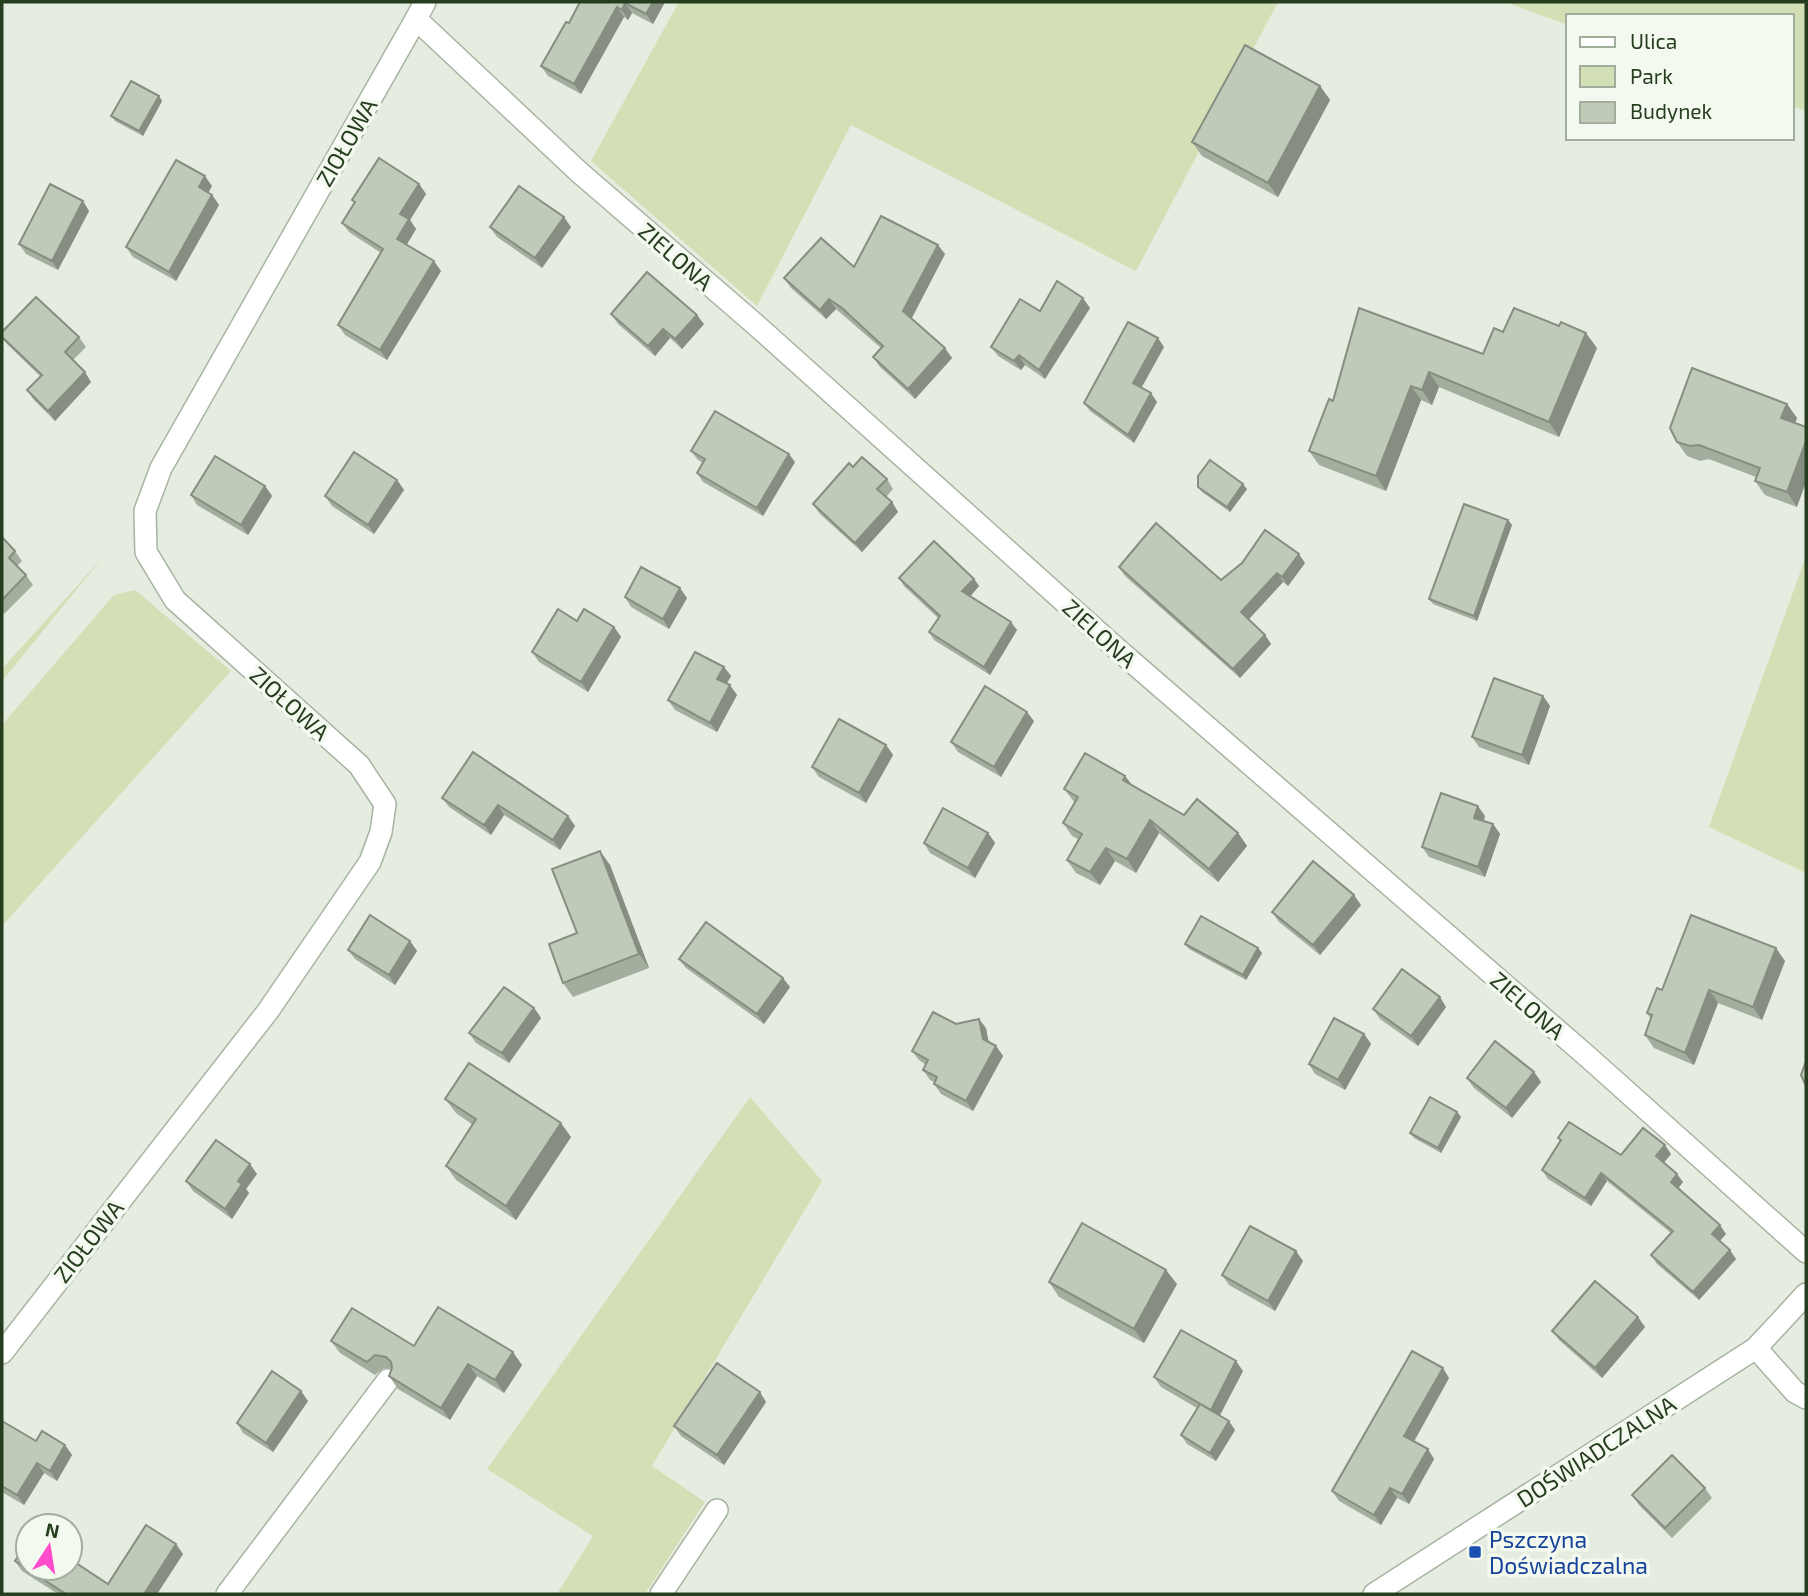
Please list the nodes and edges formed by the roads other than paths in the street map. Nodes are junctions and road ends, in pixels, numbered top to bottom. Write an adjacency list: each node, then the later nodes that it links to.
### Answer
1 (421, 10): 2 (street, ZIELONA); 5 (street, ZIOŁOWA)
2 (1806, 1252)
3 (1806, 1294): 4 (street, DOŚWIADCZALNA)
4 (1756, 1348): 7 (street); 11 (street, DOŚWIADCZALNA)
5 (2, 1353)
6 (388, 1380): 9 (street)
7 (1806, 1398)
8 (717, 1510): 10 (street)
9 (228, 1594)
10 (660, 1594)
11 (1374, 1594)

